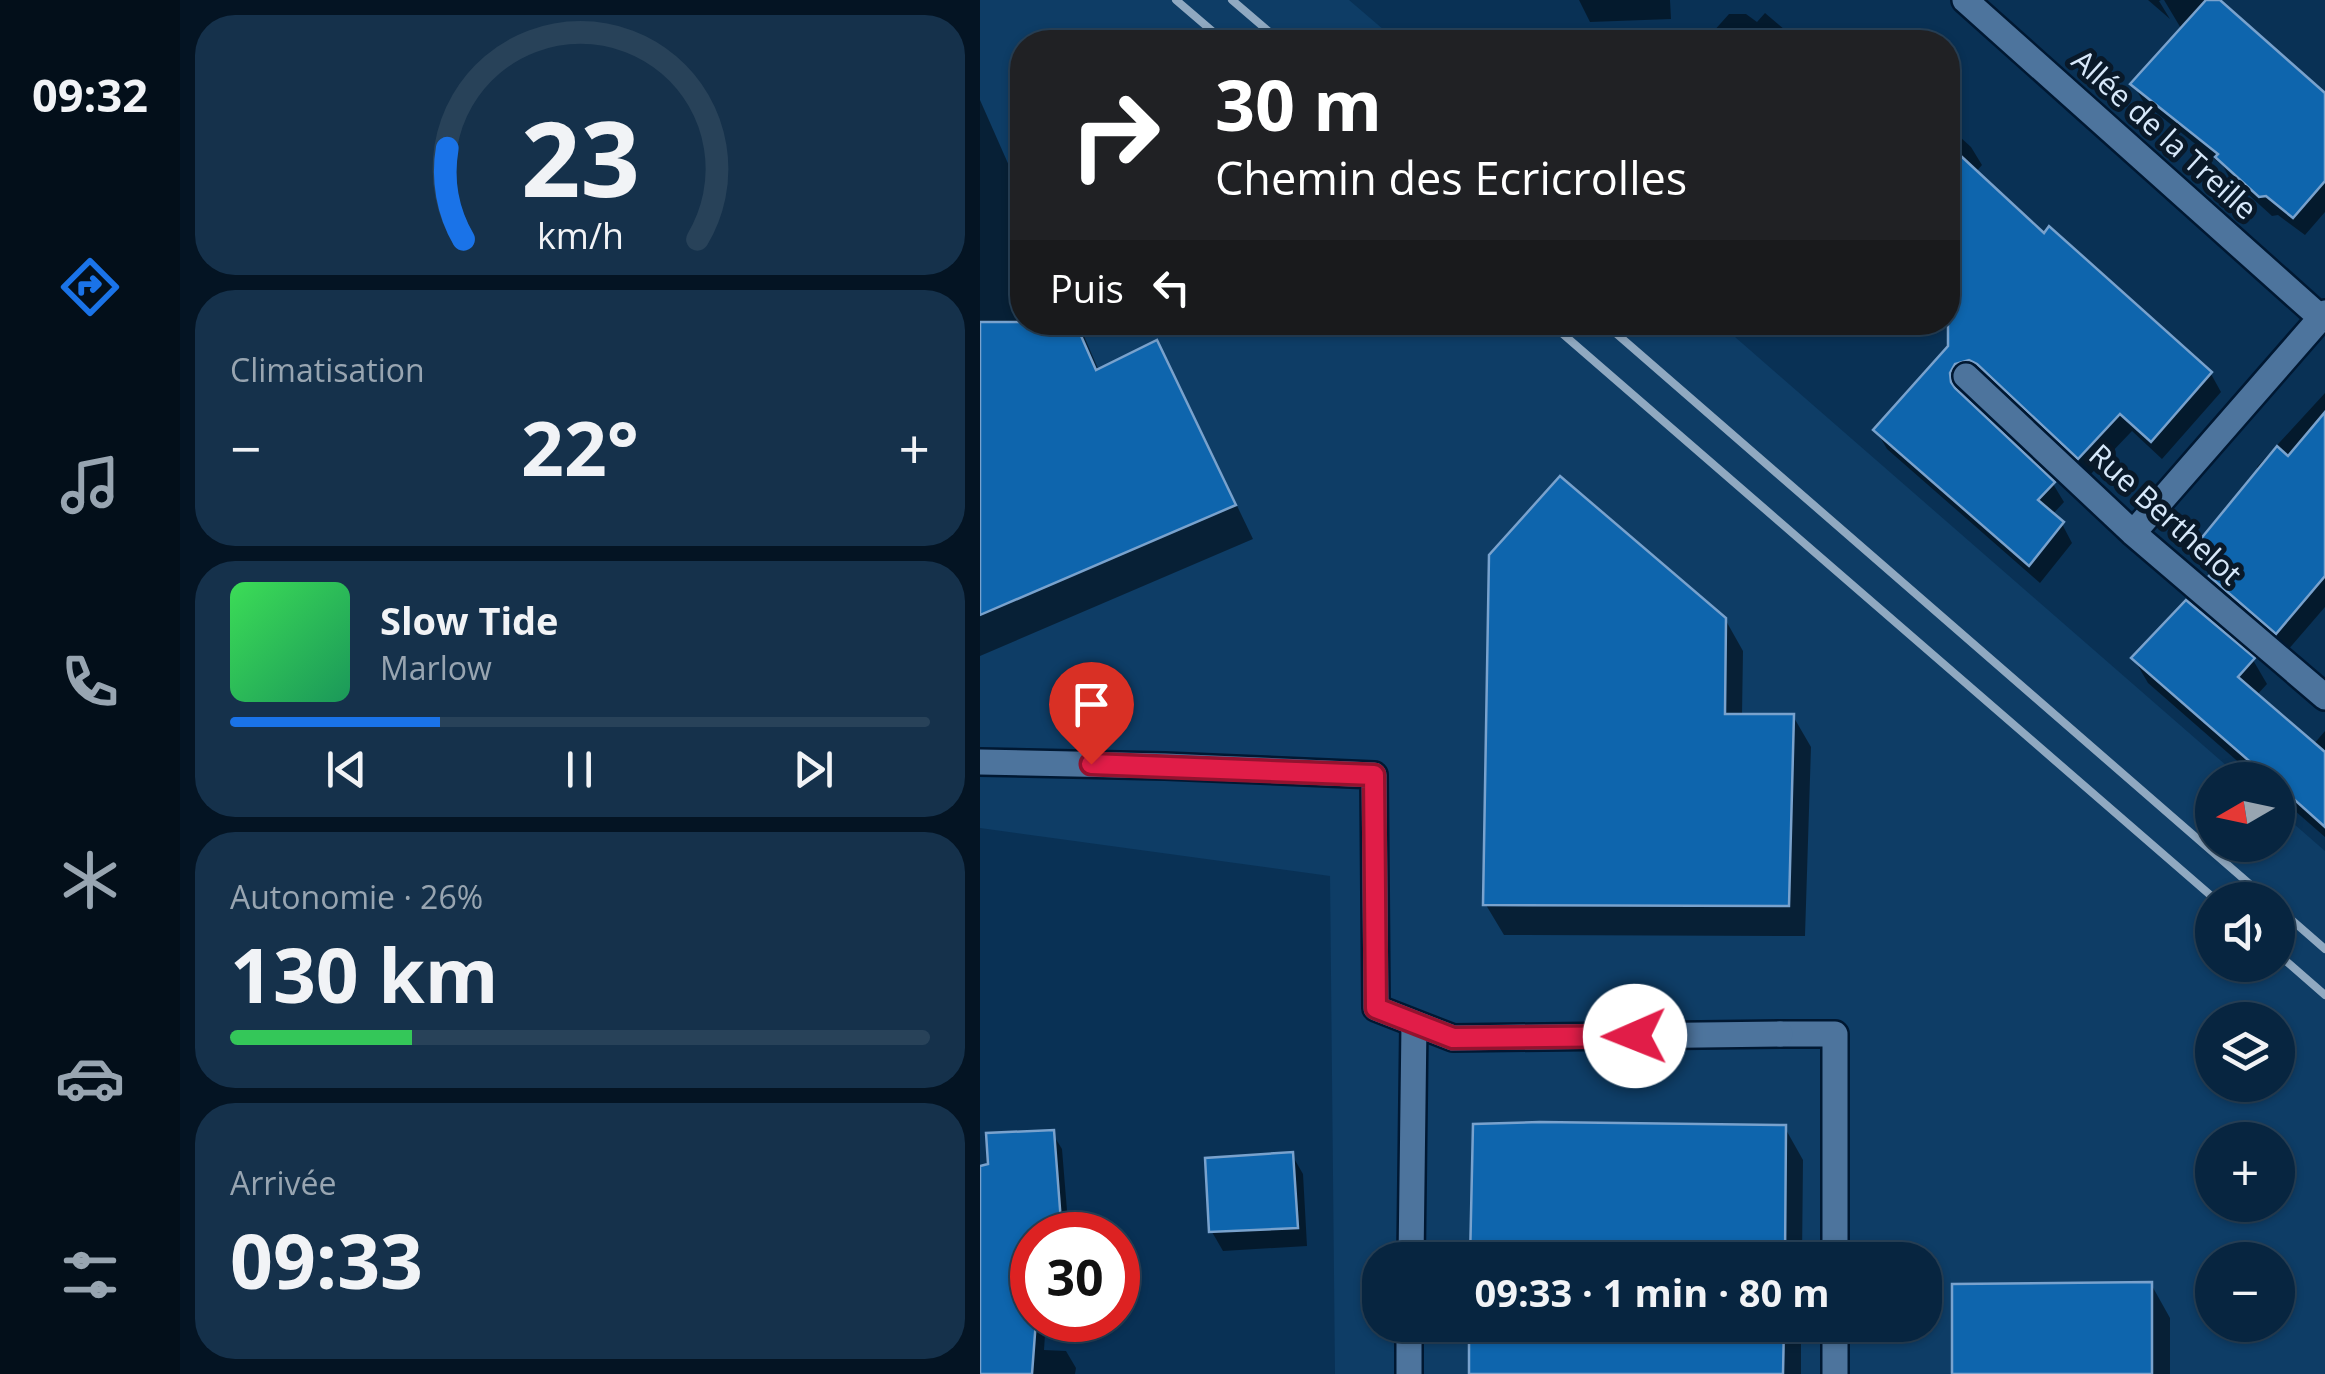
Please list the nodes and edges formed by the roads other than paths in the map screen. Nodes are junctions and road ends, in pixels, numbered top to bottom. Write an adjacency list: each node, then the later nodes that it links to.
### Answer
1 (1965, 0): 2 (street, Allée de la Treille)
2 (2323, 315): 4 (street)
3 (1966, 376): 4 (street, Rue Berthelot)
4 (2133, 533): 5 (street, Rue Berthelot)
5 (2325, 697)
6 (980, 762): 7 (street)
7 (1414, 1024): 8 (street); 9 (street)
8 (1410, 1242)
9 (1835, 1242)
10 (1410, 1342): 12 (street)
11 (1835, 1342): 13 (street)
12 (1409, 1374)
13 (1835, 1374)

